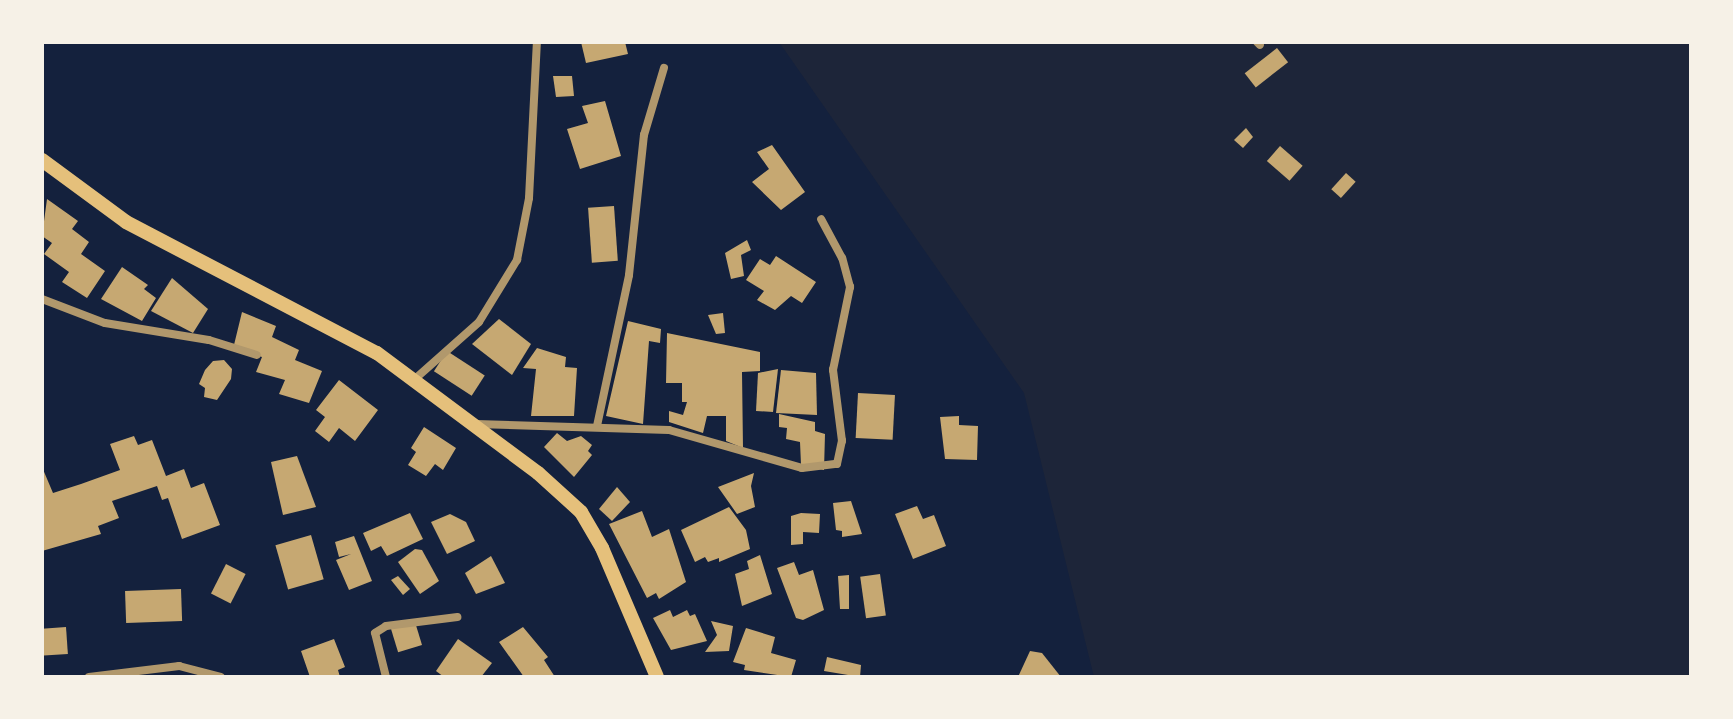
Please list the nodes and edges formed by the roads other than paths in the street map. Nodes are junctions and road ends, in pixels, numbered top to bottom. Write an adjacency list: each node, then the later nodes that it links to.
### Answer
1 (537, 42): 7 (street)
2 (664, 68): 9 (street)
3 (42, 160): 7 (main road)
4 (821, 219): 9 (street)
5 (42, 299): 6 (street)
6 (257, 355)
7 (416, 378): 8 (main road)
8 (476, 424): 9 (street); 14 (main road)
9 (597, 426)
10 (457, 617): 13 (street)
11 (89, 677): 12 (street)
12 (221, 677)
13 (386, 677)
14 (657, 677)

